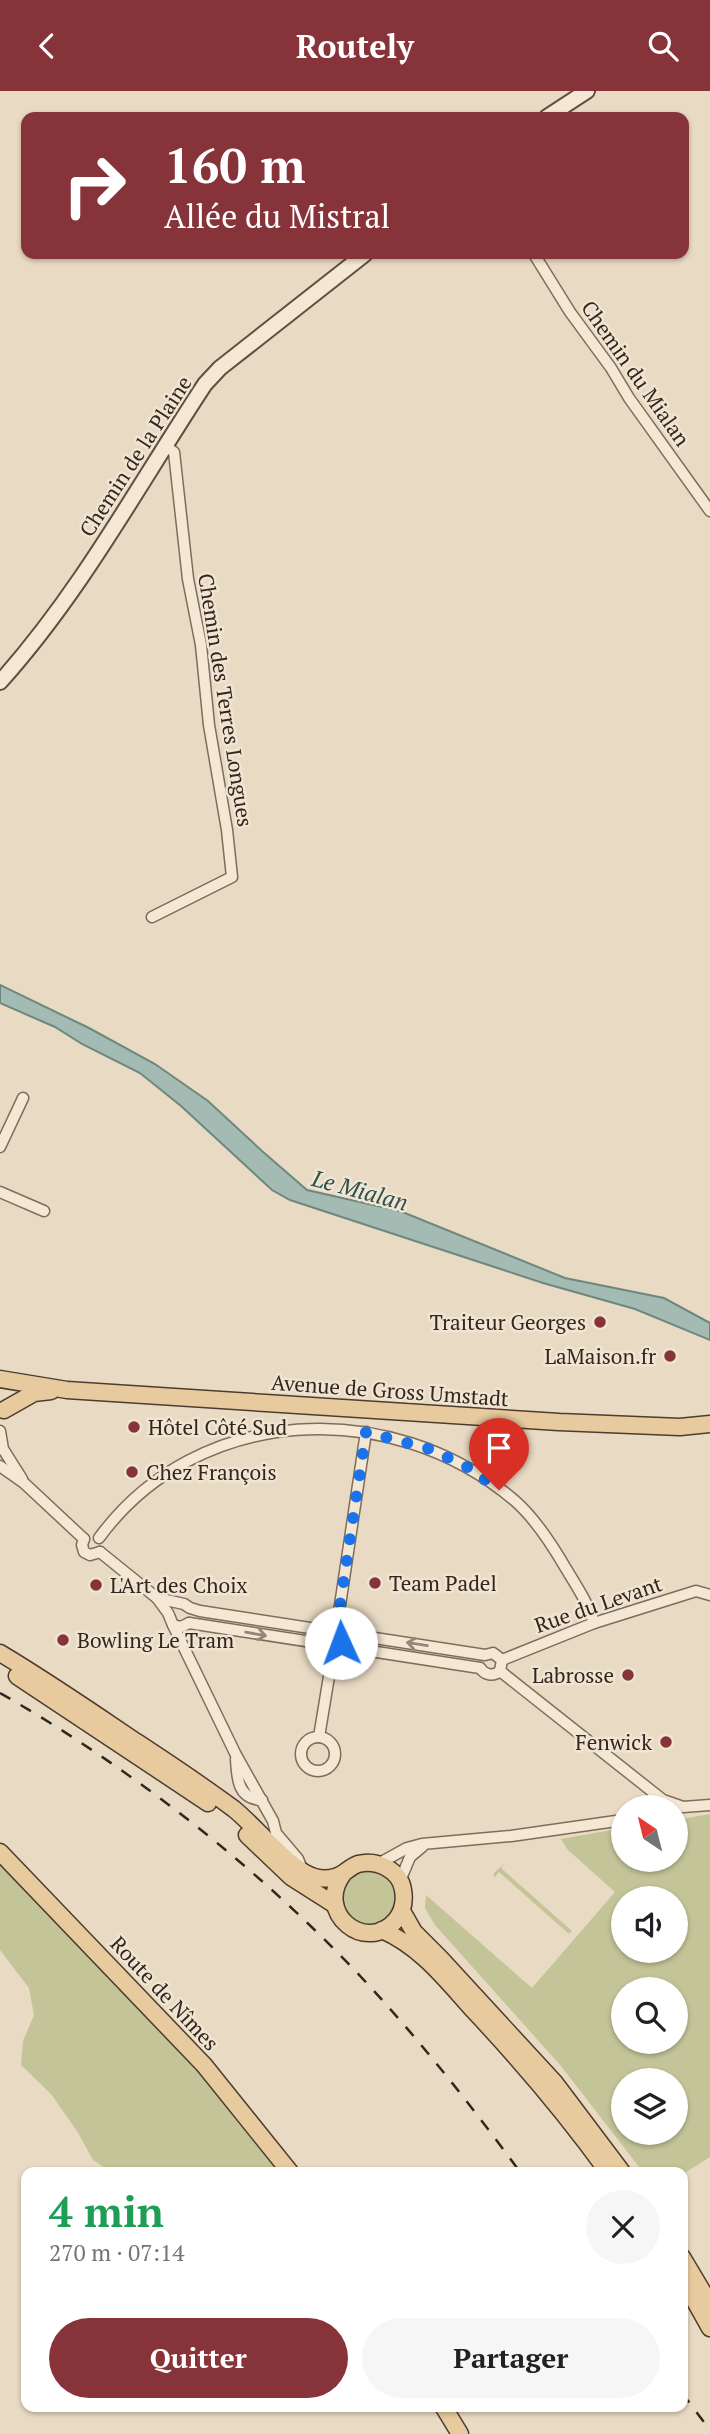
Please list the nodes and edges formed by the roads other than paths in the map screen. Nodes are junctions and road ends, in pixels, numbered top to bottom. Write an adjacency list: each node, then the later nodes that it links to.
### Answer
1 (587, 91): 2 (street)
2 (555, 112)
3 (359, 259): 5 (street, Chemin de la Plaine)
4 (537, 259): 6 (street, Chemin du Mialan)
5 (164, 445): 7 (street, Chemin de la Plaine); 8 (street, Chemin des Terres Longues)
6 (710, 511)
7 (0, 682)
8 (152, 917)
9 (23, 1098): 10 (street)
10 (0, 1147)
11 (0, 1192): 12 (street)
12 (44, 1211)
13 (0, 1380): 14 (main road, Avenue de Gross Umstadt); 15 (main road)
14 (67, 1389): 15 (main road, Avenue de Gross Umstadt); 16 (main road, Avenue de Gross Umstadt)
15 (2, 1414)
16 (710, 1424)
17 (0, 1431): 20 (street)
18 (366, 1432): 21 (street); 29 (street); 32 (street)
19 (0, 1466): 20 (street)
20 (24, 1483): 22 (street)
21 (99, 1538): 22 (street); 23 (street)
22 (84, 1539): 23 (street)
23 (100, 1552): 25 (street)
24 (709, 1594): 29 (street, Rue du Levant)
25 (157, 1598): 26 (street); 28 (street)
26 (176, 1604): 27 (street); 28 (street)
27 (190, 1608): 30 (street); 32 (street)
28 (168, 1613): 31 (street)
29 (594, 1623): 38 (street, Rue du Levant)
30 (188, 1624): 31 (street); 33 (street, one-way to 33); 34 (street)
31 (173, 1625): 34 (street)
32 (336, 1632): 33 (street); 36 (street, one-way to 32)
33 (334, 1646): 39 (street); 40 (street)
34 (184, 1647): 48 (street)
35 (0, 1653): 48 (main road)
36 (485, 1654): 38 (street); 39 (street)
37 (0, 1665): 51 (main road)
38 (501, 1665): 39 (street); 41 (street)
39 (480, 1668)
40 (319, 1737)
41 (657, 1795)
42 (710, 1805): 43 (street)
43 (688, 1807)
44 (611, 1822): 45 (street)
45 (429, 1843): 47 (street); 50 (street)
46 (0, 1852): 54 (main road, Route de Nîmes)
47 (378, 1864): 49 (main road); 50 (main road)
48 (303, 1872): 49 (main road)
49 (343, 1874): 51 (main road)
50 (400, 1881): 52 (main road)
51 (335, 1905): 53 (main road)
52 (402, 1911): 53 (main road); 56 (main road)
53 (382, 1930): 55 (main road)
54 (286, 2167)
55 (604, 2167)
56 (618, 2167)
57 (688, 2267): 59 (main road)
58 (688, 2289): 60 (main road)
59 (710, 2304)
60 (710, 2328)
61 (447, 2412): 62 (main road)
62 (460, 2434)

